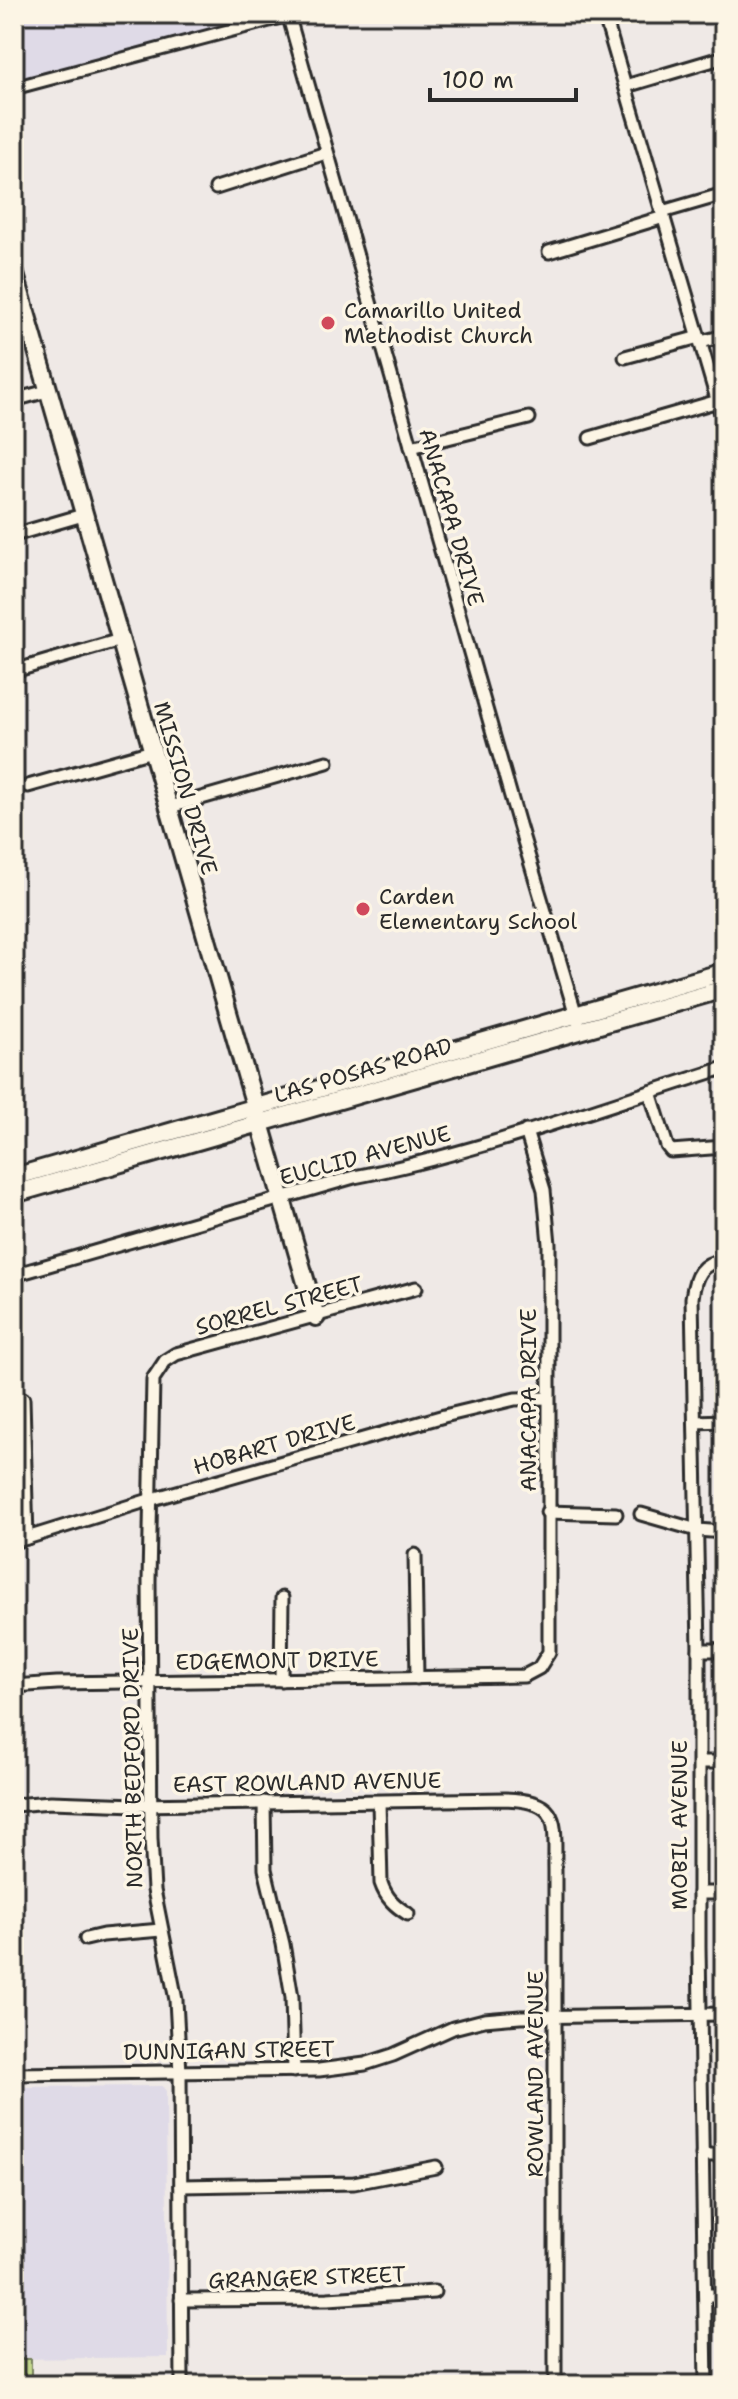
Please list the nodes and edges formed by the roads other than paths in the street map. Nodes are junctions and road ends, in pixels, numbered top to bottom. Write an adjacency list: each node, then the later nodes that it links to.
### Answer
1 (604, 14): 4 (street)
2 (290, 15): 5 (street); 6 (street, ANACAPA DRIVE)
3 (724, 57): 4 (street)
4 (626, 86): 9 (street)
5 (14, 88)
6 (326, 153): 7 (street); 21 (street, ANACAPA DRIVE)
7 (216, 188)
8 (724, 194): 9 (street)
9 (663, 215): 10 (street); 13 (street)
10 (549, 252)
11 (14, 271): 15 (main road, MISSION DRIVE)
12 (724, 336): 13 (street)
13 (700, 340): 14 (street); 17 (street)
14 (625, 357)
15 (47, 391): 16 (street); 22 (main road, MISSION DRIVE)
16 (14, 400)
17 (718, 401): 19 (street); 20 (street)
18 (529, 418): 21 (street)
19 (724, 423)
20 (590, 438)
21 (411, 447): 32 (street, ANACAPA DRIVE)
22 (83, 515): 23 (street); 24 (main road, MISSION DRIVE)
23 (14, 535)
24 (120, 640): 25 (street); 26 (main road, MISSION DRIVE)
25 (14, 671)
26 (152, 751): 28 (street); 29 (main road, MISSION DRIVE)
27 (327, 762): 29 (street)
28 (28, 786)
29 (170, 807): 35 (main road, MISSION DRIVE)
30 (724, 972): 32 (main road, LAS POSAS ROAD)
31 (724, 989): 32 (main road, LAS POSAS ROAD)
32 (578, 1023): 35 (main road, LAS POSAS ROAD)
33 (724, 1068): 34 (street, EUCLID AVENUE)
34 (650, 1092): 36 (street, EUCLID AVENUE); 37 (street)
35 (257, 1114): 38 (main road, LAS POSAS ROAD); 39 (main road, LAS POSAS ROAD); 40 (main road, MISSION DRIVE)
36 (526, 1131): 40 (street, EUCLID AVENUE); 46 (street, ANACAPA DRIVE)
37 (724, 1147)
38 (14, 1177)
39 (14, 1194)
40 (283, 1198): 42 (street, EUCLID AVENUE); 44 (main road, MISSION DRIVE)
41 (724, 1259): 49 (street, MOBIL AVENUE)
42 (14, 1275)
43 (416, 1288): 44 (street, SORREL STREET)
44 (316, 1317): 45 (street, SORREL STREET)
45 (157, 1369): 50 (street, NORTH BEDFORD DRIVE)
46 (548, 1398): 50 (street, HOBART DRIVE); 51 (street, ANACAPA DRIVE)
47 (23, 1399): 56 (street)
48 (724, 1421): 49 (street)
49 (695, 1422): 54 (street, MOBIL AVENUE)
50 (149, 1500): 56 (street, HOBART DRIVE); 65 (street, NORTH BEDFORD DRIVE)
51 (547, 1512): 52 (street); 62 (street, ANACAPA DRIVE)
52 (616, 1514)
53 (641, 1514): 54 (street)
54 (697, 1530): 55 (street); 60 (street, MOBIL AVENUE)
55 (724, 1532)
56 (27, 1538): 57 (street, HOBART DRIVE)
57 (14, 1542)
58 (415, 1555): 63 (street)
59 (282, 1598): 64 (street)
60 (699, 1650): 61 (street); 67 (street, MOBIL AVENUE)
61 (724, 1650)
62 (539, 1668): 63 (street, EDGEMONT DRIVE)
63 (417, 1678): 64 (street, EDGEMONT DRIVE)
64 (281, 1680): 65 (street, EDGEMONT DRIVE)
65 (150, 1682): 66 (street, EDGEMONT DRIVE); 72 (street, NORTH BEDFORD DRIVE)
66 (14, 1686)
67 (700, 1762): 68 (street); 74 (street, MOBIL AVENUE)
68 (724, 1762)
69 (505, 1799): 71 (street, EAST ROWLAND AVENUE); 81 (street, ROWLAND AVENUE)
70 (264, 1802): 71 (street, EAST ROWLAND AVENUE); 72 (street, EAST ROWLAND AVENUE); 82 (street)
71 (379, 1802): 76 (street)
72 (151, 1804): 73 (street, EAST ROWLAND AVENUE); 77 (street, NORTH BEDFORD DRIVE)
73 (14, 1805)
74 (699, 1893): 75 (street); 80 (street, MOBIL AVENUE)
75 (724, 1893)
76 (408, 1914)
77 (161, 1930): 78 (street); 83 (street, NORTH BEDFORD DRIVE)
78 (86, 1939)
79 (724, 2014): 80 (street, DUNNIGAN STREET)
80 (700, 2015): 81 (street, DUNNIGAN STREET); 85 (street, MOBIL AVENUE)
81 (555, 2017): 82 (street, DUNNIGAN STREET); 94 (street, ROWLAND AVENUE)
82 (294, 2071): 83 (street, DUNNIGAN STREET)
83 (180, 2073): 84 (street, DUNNIGAN STREET); 88 (street, NORTH BEDFORD DRIVE)
84 (14, 2074)
85 (702, 2155): 86 (street); 90 (street, MOBIL AVENUE)
86 (724, 2155)
87 (436, 2167): 88 (street)
88 (181, 2186): 92 (street, NORTH BEDFORD DRIVE)
89 (434, 2292): 92 (street, GRANGER STREET)
90 (705, 2295): 91 (street); 95 (street, MOBIL AVENUE)
91 (724, 2295)
92 (181, 2300): 93 (street, NORTH BEDFORD DRIVE)
93 (182, 2385)
94 (555, 2385)
95 (706, 2385)

